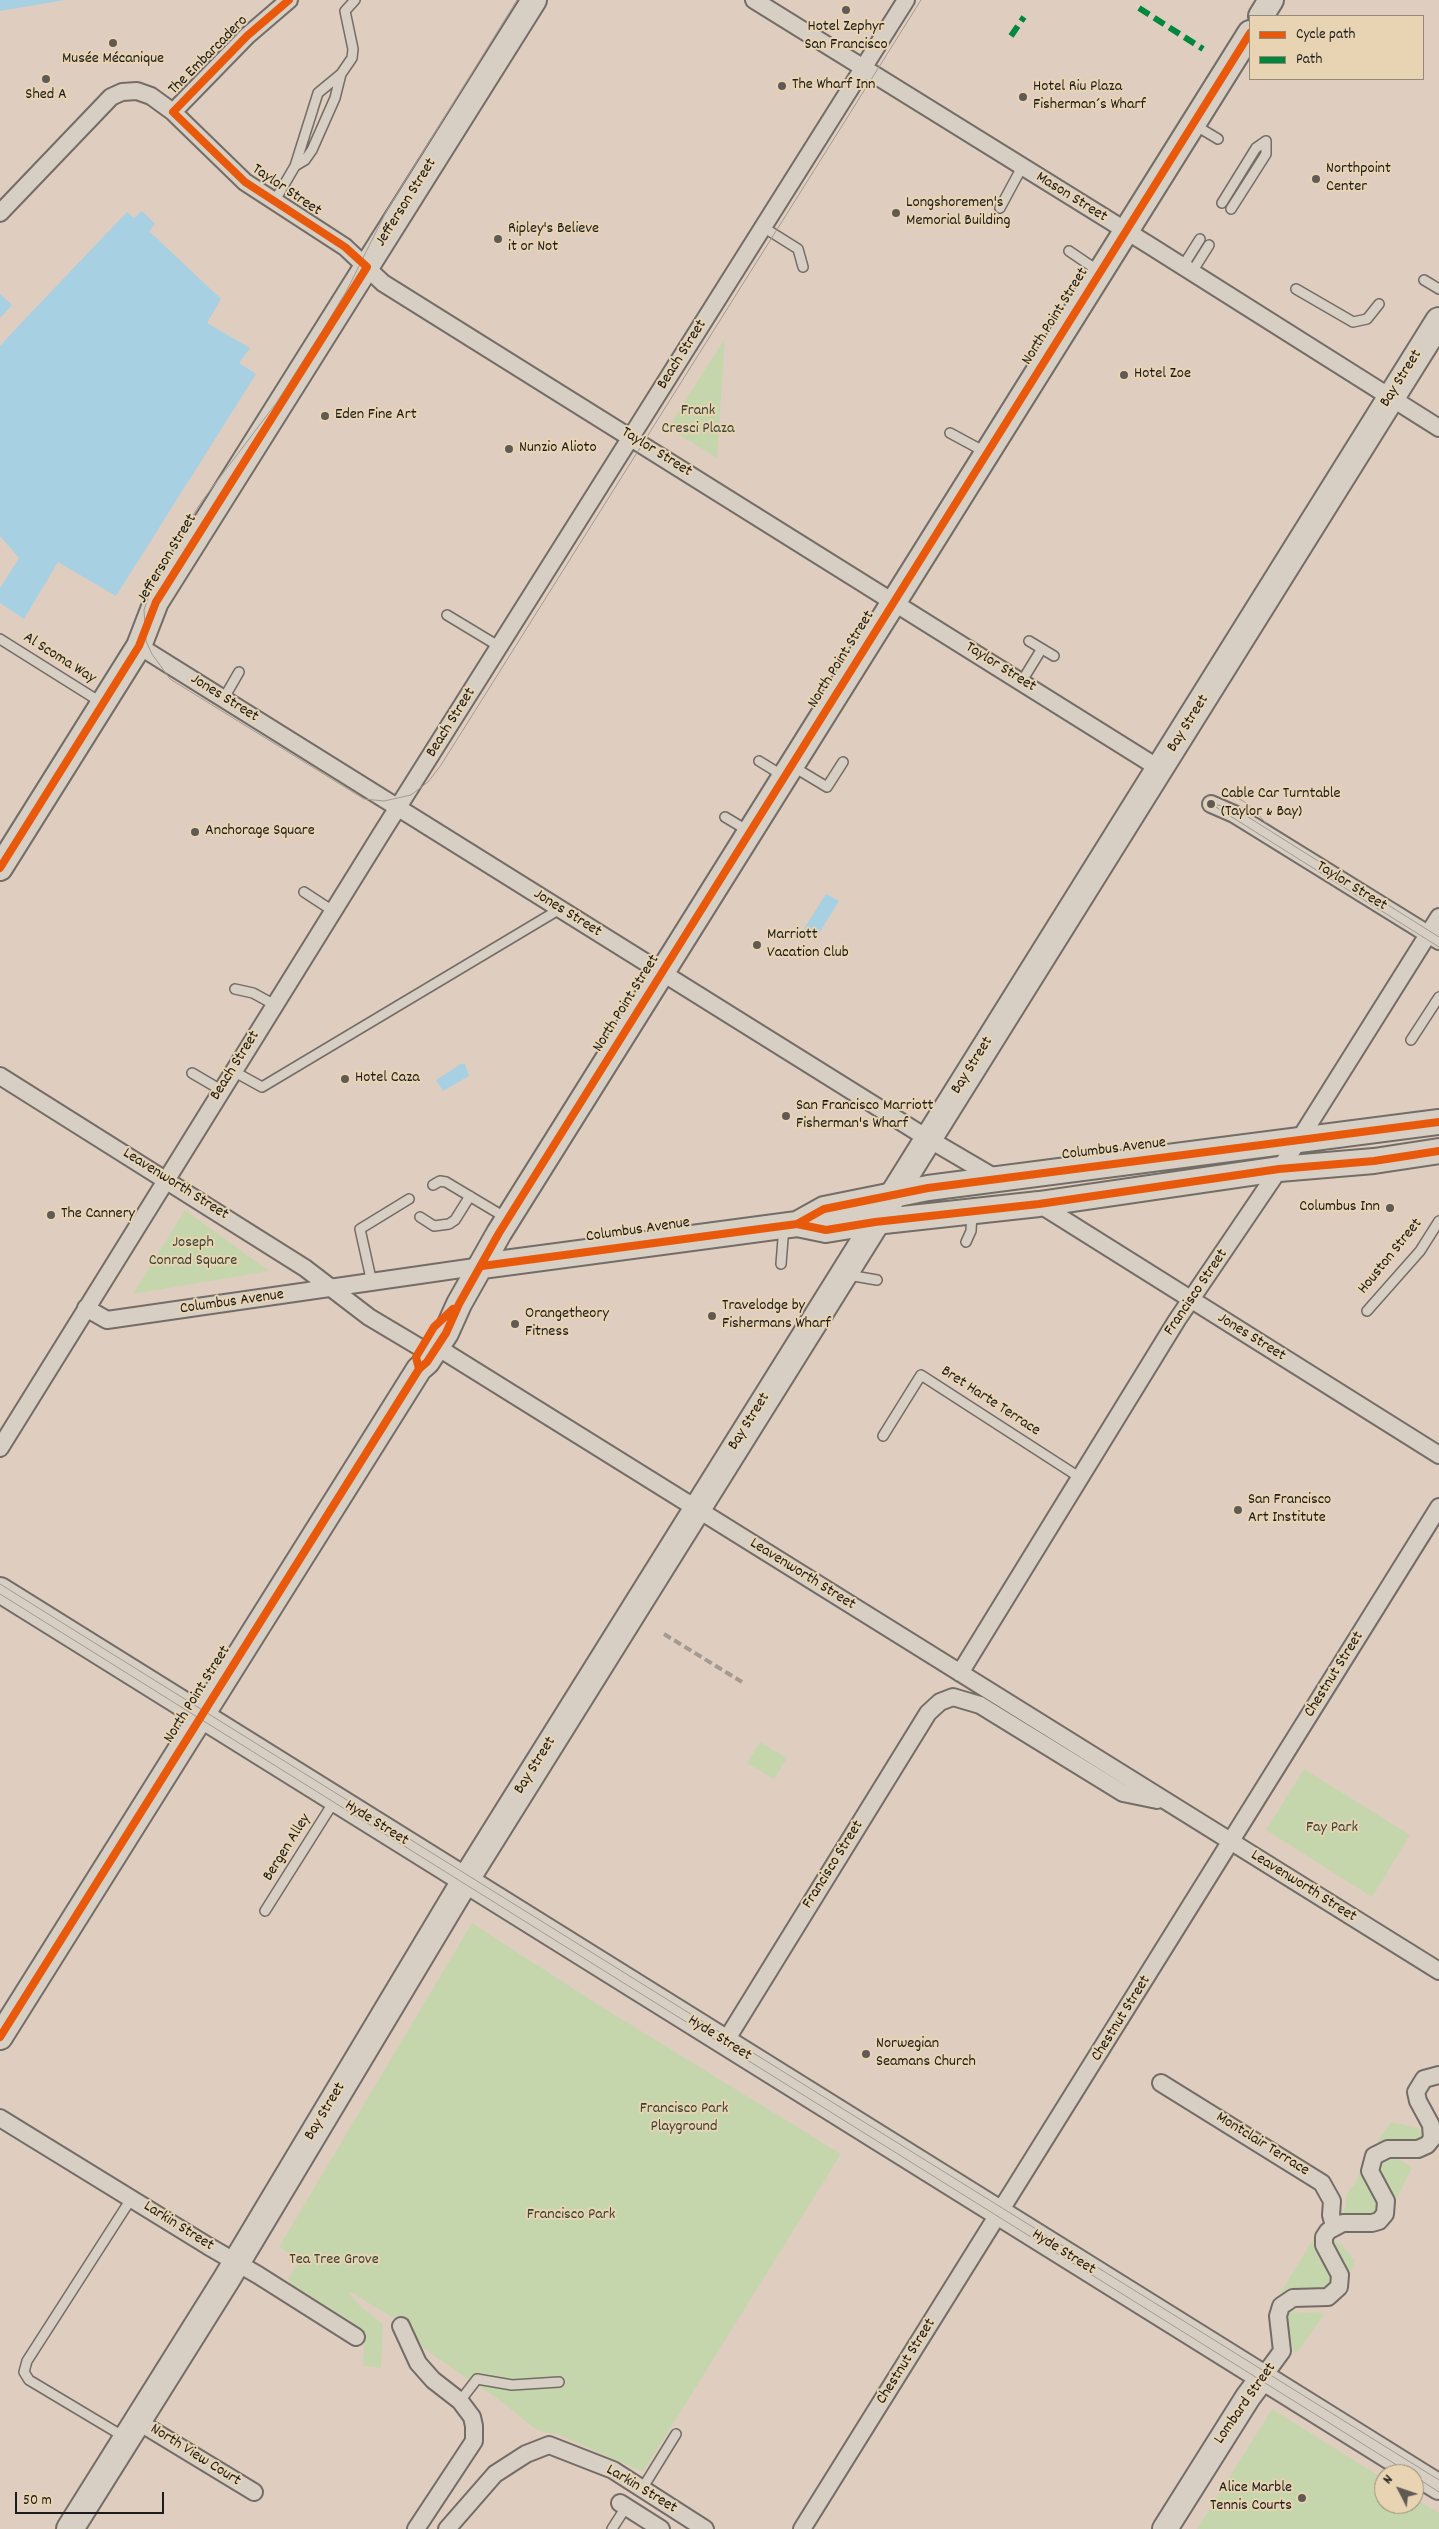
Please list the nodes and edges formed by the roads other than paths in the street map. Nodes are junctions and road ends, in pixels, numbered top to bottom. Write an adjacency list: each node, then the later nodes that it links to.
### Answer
1 (289, 0): 11 (street, The Embarcadero)
2 (355, 0): 10 (lane)
3 (534, 0): 26 (street, Jefferson Street)
4 (754, 0): 9 (street, Mason Street)
5 (906, 0): 9 (street, Beach Street)
6 (1271, 0): 7 (street)
7 (1262, 15)
8 (1249, 35): 12 (street, North Point Street)
9 (863, 68): 15 (street, Mason Street); 21 (street, Beach Street)
10 (341, 74): 14 (lane); 14 (lane)
11 (173, 112): 16 (street, Taylor Street); 20 (street, The Embarcadero)
12 (1193, 124): 13 (lane); 22 (street, North Point Street)
13 (1218, 139)
14 (295, 166): 16 (lane)
15 (1022, 167): 18 (lane); 22 (street, Mason Street)
16 (274, 202): 26 (street, Taylor Street)
17 (1222, 203): 19 (lane)
18 (1000, 208)
19 (1231, 209)
20 (0, 213)
21 (763, 227): 27 (lane); 38 (street, Beach Street)
22 (1126, 231): 28 (street, Mason Street); 29 (street, North Point Street)
23 (1200, 239): 28 (lane)
24 (1209, 245): 28 (lane)
25 (1069, 252): 29 (lane)
26 (367, 267): 38 (street, Taylor Street); 44 (street, Jefferson Street)
27 (802, 267)
28 (1188, 269): 35 (street, Mason Street)
29 (1101, 272): 39 (street, North Point Street)
30 (1424, 280): 31 (lane)
31 (1439, 289)
32 (1296, 290): 33 (lane)
33 (1379, 304)
34 (1439, 321): 35 (main road, Bay Street)
35 (1391, 398): 36 (street, Mason Street); 54 (main road, Bay Street)
36 (1439, 428)
37 (950, 433): 39 (lane)
38 (631, 438): 40 (street, Taylor Street); 45 (street, Beach Street)
39 (987, 453): 40 (street, North Point Street)
40 (894, 602): 49 (street, Taylor Street); 55 (street, North Point Street)
41 (447, 615): 45 (lane)
42 (0, 639): 51 (lane, Al Scoma Way)
43 (1029, 641): 46 (lane)
44 (139, 646): 50 (street, Jones Street); 51 (street, Jefferson Street)
45 (500, 647): 57 (street, Beach Street)
46 (1041, 650): 47 (lane); 49 (lane)
47 (1054, 656)
48 (239, 672): 50 (lane)
49 (1022, 681): 54 (street, Taylor Street)
50 (224, 698): 57 (street, Jones Street)
51 (102, 704): 60 (street, Jefferson Street)
52 (759, 761): 55 (lane)
53 (843, 762): 55 (lane)
54 (1160, 768): 76 (main road, Bay Street)
55 (788, 771): 59 (street, North Point Street)
56 (1211, 804): 65 (street, Taylor Street)
57 (398, 808): 62 (street, Jones Street); 63 (street, Beach Street)
58 (724, 817): 59 (lane)
59 (750, 832): 66 (street, North Point Street)
60 (0, 868)
61 (304, 892): 63 (lane)
62 (560, 909): 66 (street, Jones Street); 71 (lane)
63 (333, 911): 69 (street, Beach Street)
64 (1439, 917): 65 (street, Francisco Street)
65 (1434, 938): 77 (street, Francisco Street)
66 (662, 973): 76 (street, Jones Street); 89 (street, North Point Street)
67 (235, 989): 69 (lane)
68 (1439, 997): 70 (lane)
69 (275, 1005): 71 (street, Beach Street)
70 (1411, 1040)
71 (233, 1071): 74 (street, Beach Street)
72 (192, 1073): 74 (lane)
73 (0, 1076): 81 (street, Leavenworth Street)
74 (221, 1090): 81 (street, Beach Street)
75 (1439, 1122): 77 (street, Columbus Avenue)
76 (927, 1138): 80 (street, Jones Street); 84 (main road, Bay Street)
77 (1299, 1140): 79 (street, Francisco Street); 80 (street, Columbus Avenue)
78 (1439, 1151): 79 (street, Columbus Avenue)
79 (1279, 1169): 86 (street, Columbus Avenue); 100 (street, Francisco Street)
80 (997, 1179): 84 (street, Columbus Avenue)
81 (166, 1180): 99 (street, Leavenworth Street); 101 (street, Beach Street)
82 (433, 1185): 83 (lane)
83 (470, 1196): 88 (lane); 89 (lane)
84 (891, 1196): 91 (main road, Bay Street); 92 (street, Columbus Avenue)
85 (409, 1199): 98 (lane)
86 (1039, 1204): 87 (street, Columbus Avenue); 100 (street, Jones Street)
87 (972, 1211): 91 (street, Columbus Avenue); 93 (lane)
88 (420, 1217)
89 (508, 1220): 95 (street, North Point Street)
90 (1439, 1221): 102 (lane, Houston Street)
91 (875, 1222): 92 (street, Columbus Avenue); 96 (main road, Bay Street)
92 (791, 1225): 94 (lane); 95 (street, Columbus Avenue)
93 (966, 1242)
94 (781, 1264)
95 (482, 1266): 98 (street, Columbus Avenue); 103 (street, North Point Street)
96 (843, 1274): 97 (lane); 109 (main road, Bay Street)
97 (877, 1280)
98 (372, 1283): 99 (street, Columbus Avenue)
99 (335, 1289): 101 (street, Columbus Avenue); 103 (street, Leavenworth Street)
100 (1191, 1301): 106 (street, Jones Street); 107 (street, Francisco Street)
101 (86, 1308): 105 (street, Beach Street)
102 (1367, 1311)
103 (425, 1355): 109 (street, Leavenworth Street); 113 (street, North Point Street)
104 (883, 1436): 107 (lane, Bret Harte Terrace)
105 (0, 1448)
106 (1439, 1455)
107 (1079, 1477): 111 (street, Francisco Street)
108 (1439, 1507): 116 (street, Chestnut Street)
109 (697, 1509): 111 (street, Leavenworth Street); 117 (main road, Bay Street)
110 (0, 1590): 113 (street, Hyde Street)
111 (960, 1673): 115 (street, Leavenworth Street)
112 (952, 1697): 115 (street, Leavenworth Street); 121 (street, Francisco Street)
113 (201, 1716): 114 (street, Hyde Street); 120 (street, North Point Street)
114 (335, 1799): 117 (street, Hyde Street); 118 (lane, Bergen Alley)
115 (1168, 1802): 116 (street, Leavenworth Street)
116 (1232, 1842): 119 (street, Leavenworth Street); 126 (street, Chestnut Street)
117 (465, 1880): 121 (street, Hyde Street); 128 (main road, Bay Street)
118 (266, 1911)
119 (1439, 1971)
120 (0, 2037)
121 (725, 2042): 126 (street, Hyde Street)
122 (1439, 2075): 127 (street)
123 (1161, 2083): 127 (street, Montclair Terrace)
124 (0, 2118): 125 (street, Larkin Street)
125 (131, 2199): 128 (street, Larkin Street); 134 (lane)
126 (1000, 2214): 131 (street, Hyde Street); 146 (street, Chestnut Street)
127 (1334, 2226): 131 (street, Lombard Street)
128 (236, 2262): 130 (street, Larkin Street); 134 (main road, Bay Street)
129 (400, 2326): 133 (street)
130 (356, 2337)
131 (1263, 2377): 136 (street, Hyde Street); 147 (street, Lombard Street)
132 (559, 2382): 133 (lane)
133 (460, 2400): 141 (street)
134 (132, 2430): 138 (street, North View Court); 140 (main road, Bay Street)
135 (676, 2434): 137 (lane)
136 (1439, 2486)
137 (642, 2489): 142 (street, Larkin Street); 145 (street, Larkin Street)
138 (254, 2492)
139 (623, 2505): 143 (lane); 144 (street, Larkin Street)
140 (70, 2529)
141 (416, 2529)
142 (447, 2529)
143 (612, 2529)
144 (661, 2529)
145 (705, 2529)
146 (802, 2529)
147 (1165, 2529)

